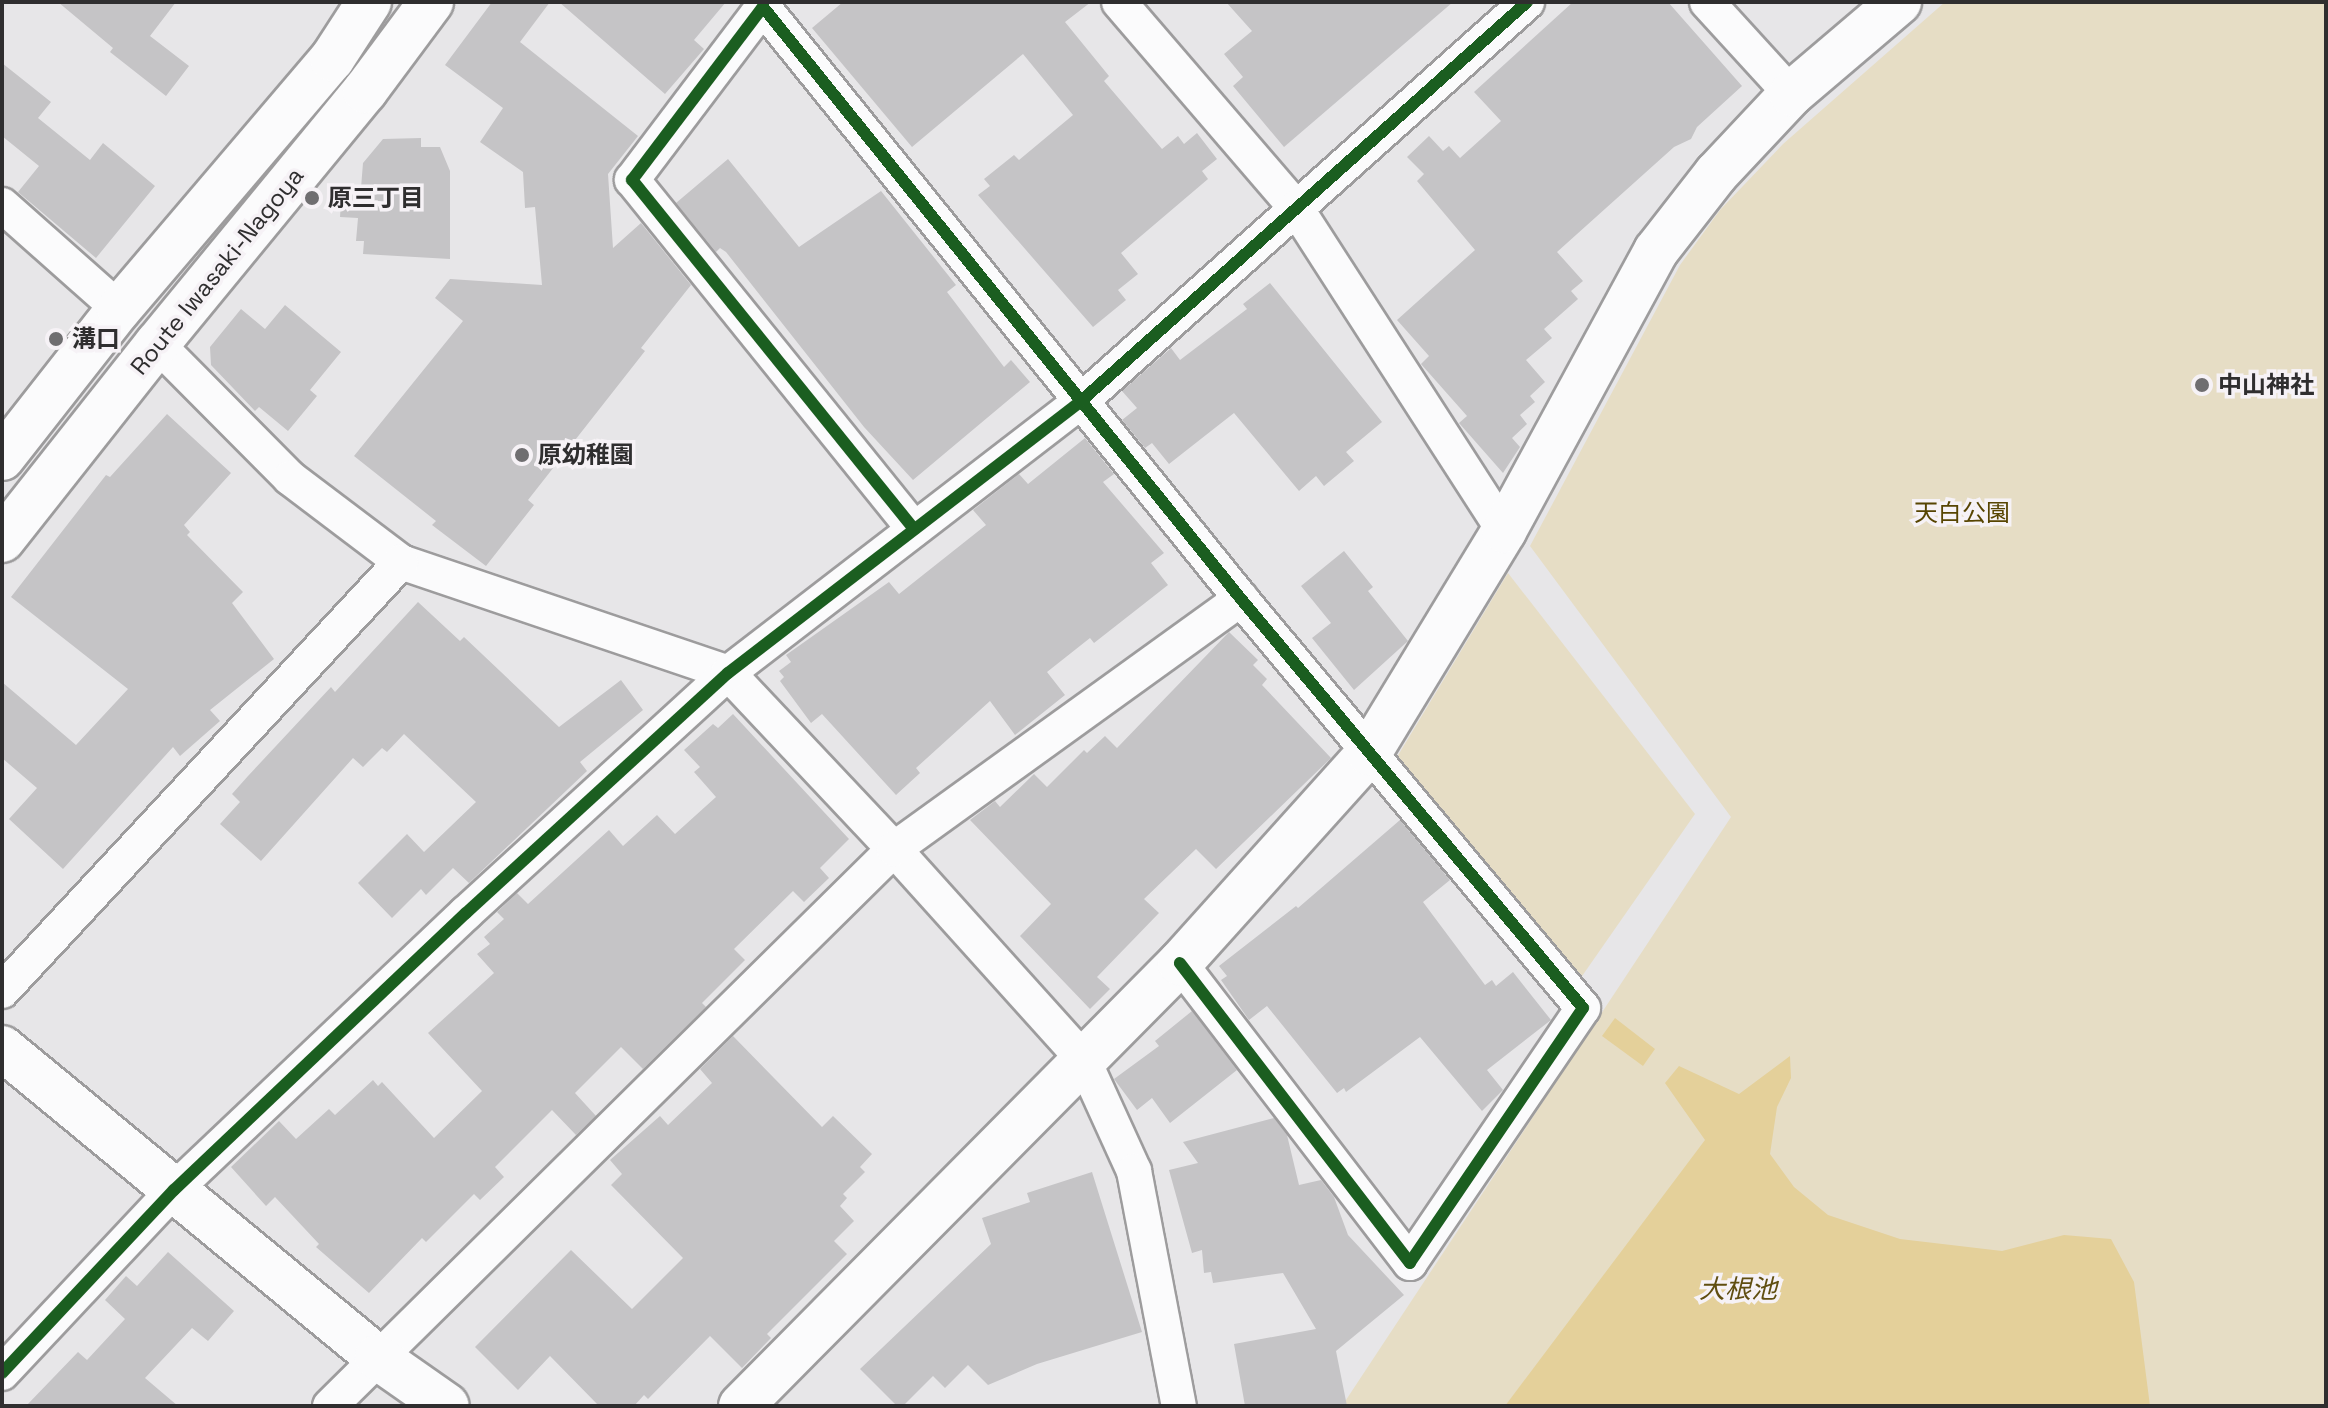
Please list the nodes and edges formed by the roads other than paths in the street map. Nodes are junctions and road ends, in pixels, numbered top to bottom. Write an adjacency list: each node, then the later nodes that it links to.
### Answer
1 (369, 2): 11 (street, Route Iwasaki-Nagoya)
2 (431, 2): 12 (street, Route Iwasaki-Nagoya)
3 (1119, 2): 10 (street)
4 (1527, 2): 10 (street)
5 (1707, 2): 8 (street)
6 (1899, 2): 8 (street)
7 (766, 5): 13 (street); 15 (street)
8 (1791, 94): 16 (street)
9 (2, 205): 11 (street)
10 (1296, 208): 13 (street); 16 (street)
11 (119, 309): 14 (street, Route Iwasaki-Nagoya)
12 (157, 344): 17 (street, Route Iwasaki-Nagoya); 18 (street)
13 (1080, 402): 15 (street); 19 (street)
14 (2, 458)
15 (914, 529): 20 (street)
16 (1504, 531): 21 (street)
17 (2, 540)
18 (401, 562): 20 (street); 24 (street)
19 (1241, 599): 21 (street); 22 (street)
20 (728, 673): 22 (street); 27 (street)
21 (1369, 753): 23 (street); 23 (street)
22 (894, 849): 26 (street); 28 (street)
23 (1180, 963): 26 (street)
24 (2, 991)
25 (2, 1048): 27 (street)
26 (1083, 1059): 32 (street); 33 (street)
27 (174, 1190): 28 (street); 29 (street)
28 (377, 1357): 30 (street); 31 (street)
29 (2, 1373)
30 (330, 1406)
31 (447, 1406)
32 (741, 1406)
33 (1179, 1406)

